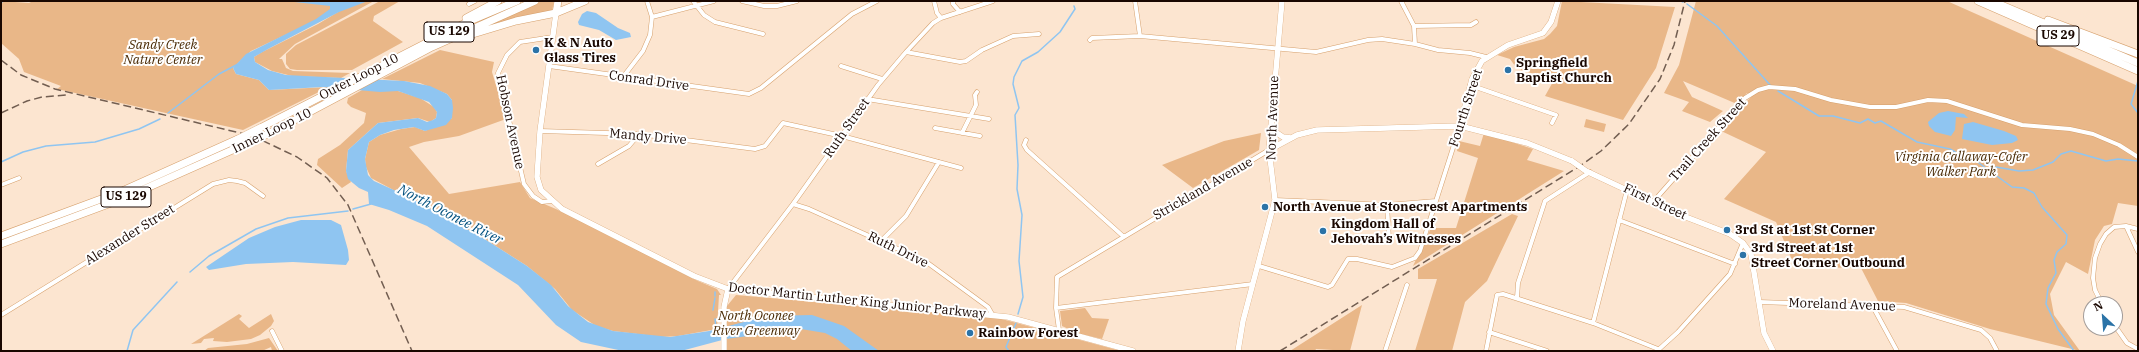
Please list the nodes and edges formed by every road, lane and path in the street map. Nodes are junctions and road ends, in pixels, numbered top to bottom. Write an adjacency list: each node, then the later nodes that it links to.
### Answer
1 (475, 1): 23 (street)
2 (498, 1): 43 (highway)
3 (517, 1): 43 (highway, Outer Loop 10 / US 129)
4 (535, 1): 41 (highway, Inner Loop 10 / US 129)
5 (558, 1): 26 (highway)
6 (585, 1): 26 (highway)
7 (647, 1): 27 (street)
8 (694, 1): 24 (street)
9 (714, 1): 24 (street)
10 (742, 1): 11 (street)
11 (797, 1)
12 (877, 1): 47 (street, Conrad Drive)
13 (934, 1): 28 (street)
14 (953, 1): 25 (street)
15 (993, 1): 25 (street, Ruth Street)
16 (1135, 1): 33 (street)
17 (1282, 1): 37 (main road, North Avenue)
18 (1401, 1): 30 (street)
19 (1558, 1): 40 (main road, Fourth Street)
20 (1978, 1): 46 (highway, US 29)
21 (1992, 1): 42 (highway, US 29)
22 (2000, 1): 39 (highway)
23 (469, 4)
24 (696, 7): 27 (street); 31 (street)
25 (960, 12): 28 (street, Ruth Street)
26 (556, 13): 34 (main road, Doctor Martin Luther King Junior Parkway); 41 (highway)
27 (652, 17): 47 (street)
28 (941, 18): 38 (street, Ruth Street)
29 (1476, 22): 30 (street)
30 (1414, 26): 36 (street)
31 (763, 34)
32 (1039, 34): 38 (street)
33 (1140, 36): 35 (street); 37 (street)
34 (552, 37): 44 (main road, Doctor Martin Luther King Junior Parkway); 76 (street, Hobson Avenue)
35 (1090, 40)
36 (1415, 44): 37 (street); 40 (street)
37 (1277, 49): 57 (main road, North Avenue)
38 (906, 52): 48 (street, Ruth Street)
39 (2138, 54)
40 (1486, 57): 49 (main road, Fourth Street)
41 (402, 63): 89 (highway, Inner Loop 10 / US 129, bridge)
42 (2138, 63)
43 (382, 65): 84 (highway, Outer Loop 10 / US 129, bridge)
44 (549, 66): 47 (street, Conrad Drive); 58 (main road, Doctor Martin Luther King Junior Parkway)
45 (841, 66): 48 (street)
46 (2138, 71)
47 (623, 77)
48 (882, 79): 51 (street, Ruth Street)
49 (1470, 85): 54 (street); 55 (main road, Fourth Street)
50 (977, 92): 52 (street)
51 (867, 99): 52 (street); 61 (street, Ruth Street)
52 (971, 116): 53 (street); 59 (street)
53 (989, 119)
54 (1552, 124)
55 (1460, 126): 63 (main road, Strickland Avenue); 70 (main road, First Street, bridge); 77 (street, Fourth Street)
56 (935, 128): 59 (street)
57 (1271, 129): 63 (main road); 65 (main road, North Avenue)
58 (540, 132): 60 (street, Mandy Drive); 76 (main road, Doctor Martin Luther King Junior Parkway)
59 (962, 132): 62 (street)
60 (639, 134): 61 (street, Mandy Drive); 68 (street)
61 (842, 136): 67 (street); 79 (street, Ruth Street)
62 (980, 136)
63 (1291, 138): 65 (main road, Strickland Avenue)
64 (1026, 140): 85 (street)
65 (1270, 150): 75 (main road, North Avenue); 85 (street, Strickland Avenue)
66 (2138, 157): 78 (street, Trail Creek Street)
67 (940, 162): 69 (street); 87 (street)
68 (598, 164)
69 (961, 168)
70 (1588, 172): 73 (main road, First Street); 98 (street)
71 (19, 178): 72 (street)
72 (1, 185)
73 (1627, 190): 78 (main road, First Street); 81 (street)
74 (263, 196): 104 (street, Alexander Street)
75 (1275, 200): 80 (street); 92 (main road, North Avenue)
76 (551, 201): 95 (main road, Doctor Martin Luther King Junior Parkway)
77 (1436, 201): 80 (street); 92 (street, Fourth Street)
78 (1653, 202): 88 (main road, First Street)
79 (793, 204): 87 (street, Ruth Drive); 95 (street, Ruth Street)
80 (1388, 205): 86 (street)
81 (1619, 220): 91 (street); 105 (street)
82 (2126, 226): 83 (street); 90 (street); 97 (street)
83 (2138, 229)
84 (1, 236)
85 (1124, 237): 102 (street, Strickland Avenue)
86 (1389, 239)
87 (881, 241): 103 (street, Ruth Drive)
88 (1743, 243): 91 (street); 99 (main road)
89 (1, 244)
90 (2138, 252)
91 (1735, 264): 112 (street)
92 (1259, 266): 93 (main road, North Avenue)
93 (1253, 284): 102 (street); 115 (main road, North Avenue)
94 (1407, 285): 116 (street)
95 (728, 289): 96 (main road, Doctor Martin Luther King Junior Parkway); 100 (main road)
96 (742, 291): 100 (main road); 103 (main road, Doctor Martin Luther King Junior Parkway)
97 (2098, 296)
98 (1517, 298): 105 (street); 108 (street)
99 (1759, 302): 101 (street, Moreland Avenue); 119 (main road)
100 (725, 304): 111 (main road)
101 (1872, 305): 120 (street); 121 (street, Moreland Avenue)
102 (1056, 308): 106 (street, Strickland Avenue)
103 (992, 314): 106 (main road, Doctor Martin Luther King Junior Parkway)
104 (1, 315)
105 (1593, 323): 112 (street)
106 (1059, 330): 114 (main road, Doctor Martin Luther King Junior Parkway)
107 (272, 331): 113 (street)
108 (1489, 332): 117 (street); 118 (street)
109 (2122, 336): 110 (street)
110 (2138, 349)
111 (724, 350)
112 (1657, 350)
113 (282, 351)
114 (1133, 351)
115 (1238, 351)
116 (1385, 351)
117 (1486, 351)
118 (1547, 351)
119 (1773, 351)
120 (1897, 351)
121 (1997, 351)

